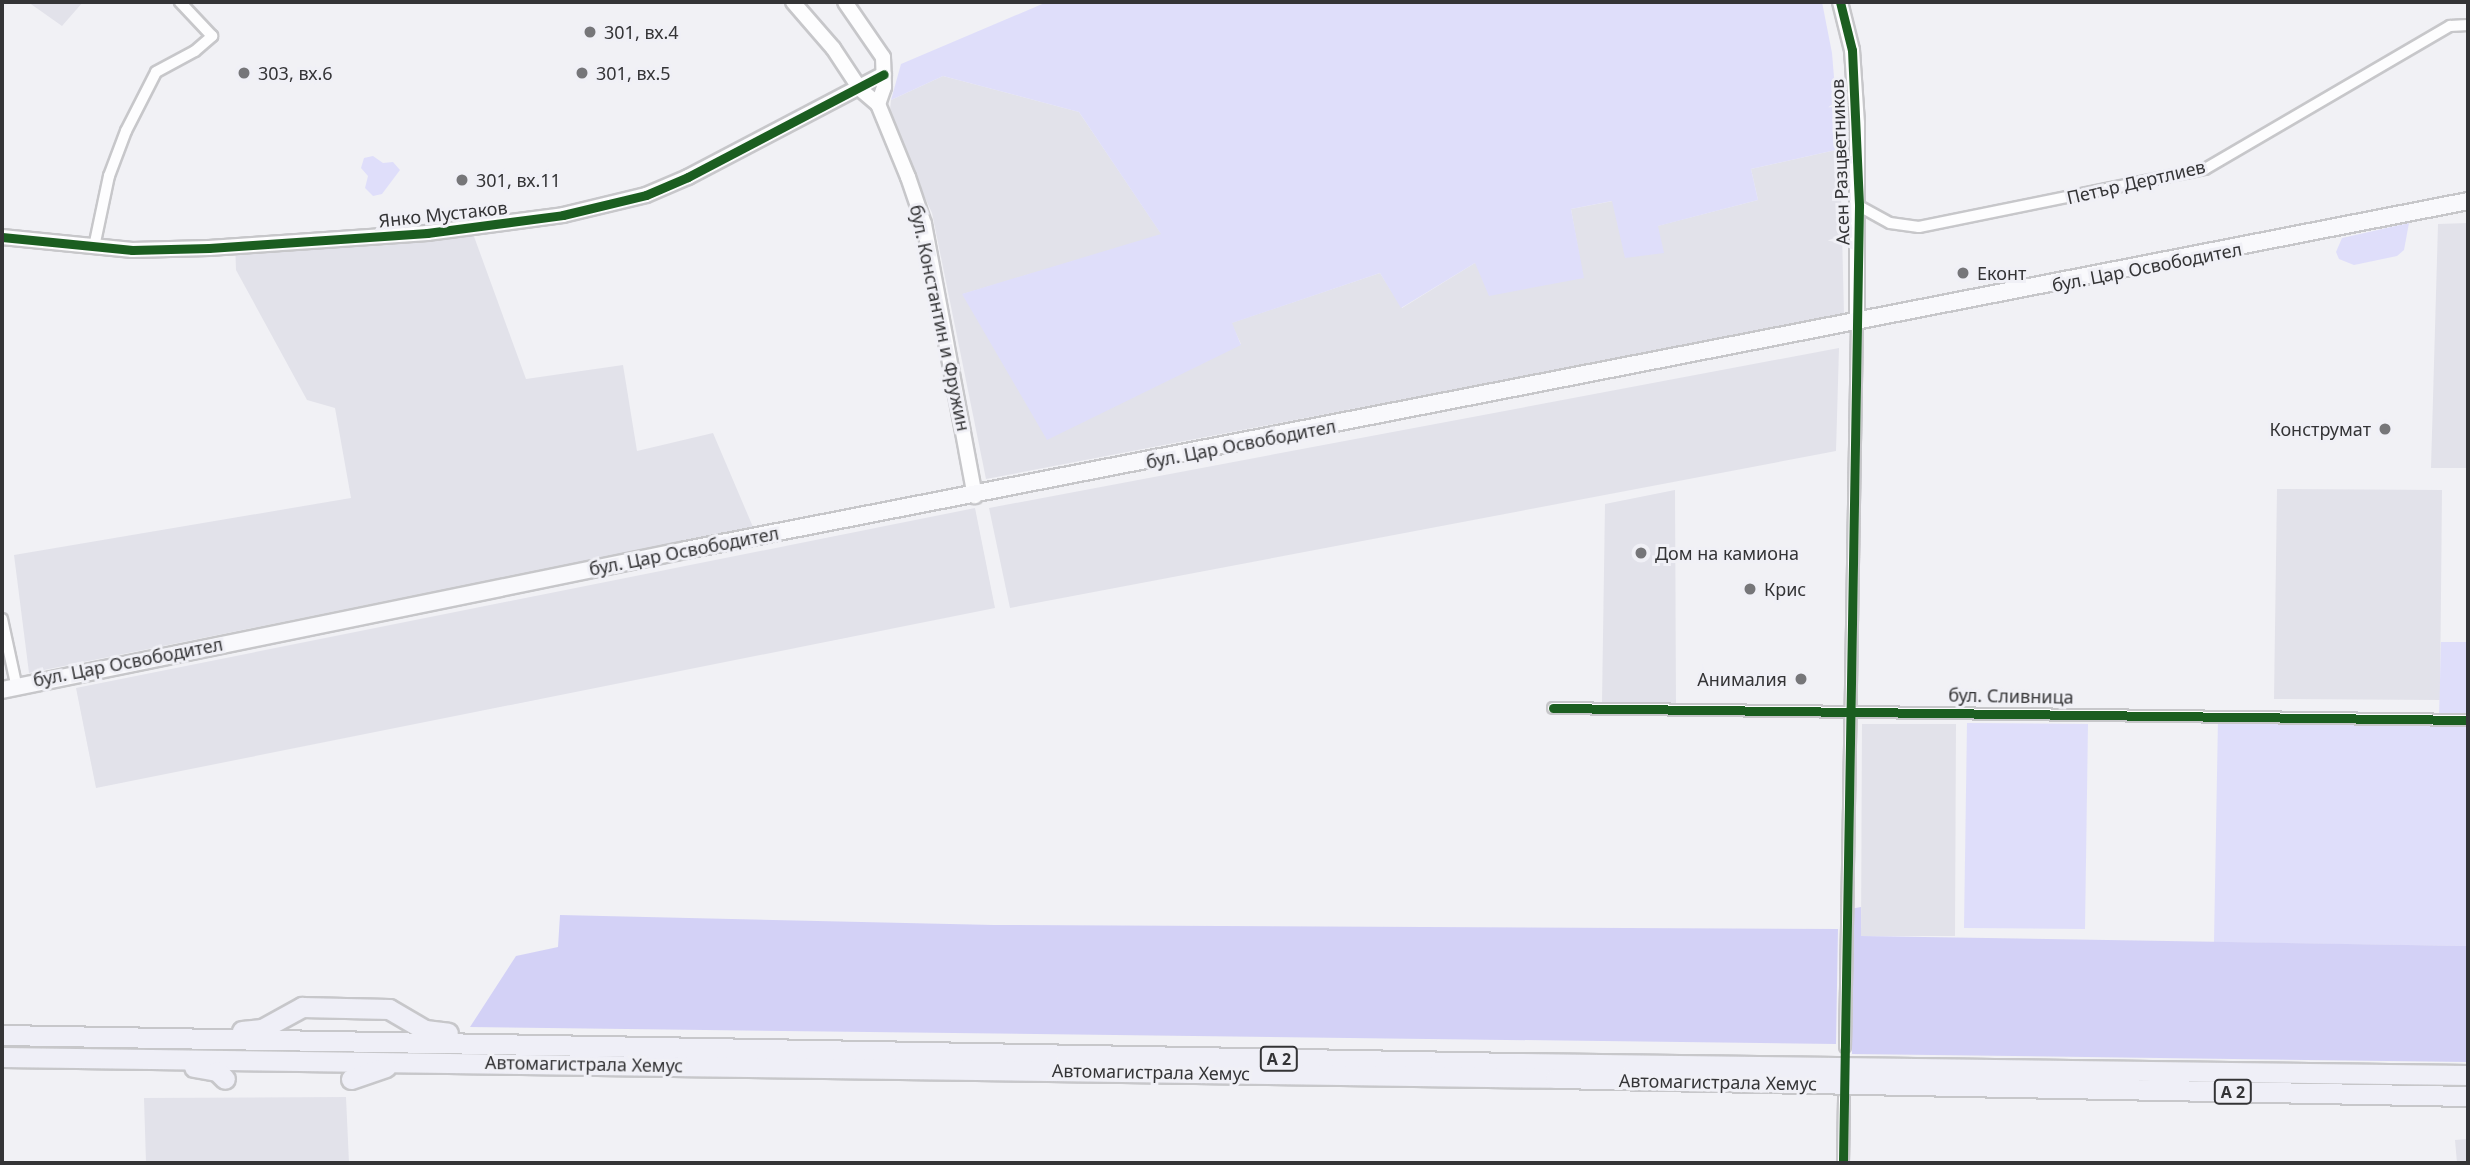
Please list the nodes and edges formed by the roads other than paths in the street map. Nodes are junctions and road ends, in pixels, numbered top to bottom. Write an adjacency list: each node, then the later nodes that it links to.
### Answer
1 (180, 2): 12 (street)
2 (793, 2): 7 (street, бул. Константин и Фружин)
3 (845, 2): 6 (street)
4 (1840, 2): 10 (street, Асен Разцветников)
5 (2468, 25): 10 (street, Петър Дертлиев)
6 (884, 74): 7 (street, Янко Мустаков); 8 (street)
7 (860, 89): 8 (street, бул. Константин и Фружин); 12 (street, Янко Мустаков)
8 (878, 104): 14 (street, бул. Константин и Фружин)
9 (2468, 201): 13 (main road, бул. Цар Освободител)
10 (1859, 206): 13 (street, Асен Разцветников)
11 (2, 237): 12 (street, Янко Мустаков)
12 (94, 247)
13 (1857, 322): 14 (main road, бул. Цар Освободител); 18 (street)
14 (975, 496): 16 (main road, бул. Цар Освободител)
15 (2, 619): 16 (street)
16 (8, 685)
17 (1553, 708): 18 (street, бул. Сливница)
18 (1852, 710): 19 (street, бул. Сливница); 23 (street)
19 (2468, 720)
20 (2, 1035): 21 (highway, Автомагистрала Хемус / A 2)
21 (137, 1037): 22 (highway, Автомагистрала Хемус / A 2); 22 (highway)
22 (592, 1046): 27 (highway, Автомагистрала Хемус / A 2)
23 (1845, 1047)
24 (2, 1057): 25 (highway, Автомагистрала Хемус / A 2)
25 (141, 1058): 26 (highway, Автомагистрала Хемус / A 2); 28 (highway)
26 (402, 1062): 29 (highway); 30 (highway, Автомагистрала Хемус / A 2)
27 (2468, 1074)
28 (225, 1079)
29 (351, 1079)
30 (2468, 1096)
31 (1844, 1098): 32 (street)
32 (1843, 1163)

